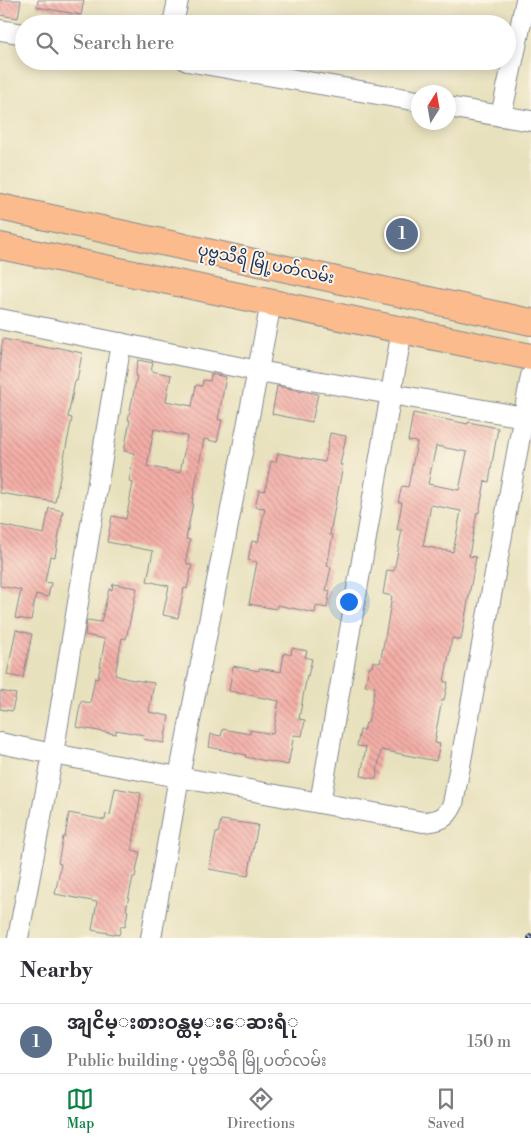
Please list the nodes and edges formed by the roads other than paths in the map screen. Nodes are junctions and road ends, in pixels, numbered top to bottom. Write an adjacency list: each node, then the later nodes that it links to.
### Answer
1 (178, 0): 3 (street)
2 (526, 0): 6 (street)
3 (175, 15)
4 (0, 30): 5 (street)
5 (15, 32)
6 (516, 46)
7 (238, 70): 9 (street)
8 (511, 70): 11 (street)
9 (411, 101)
10 (456, 108): 11 (street)
11 (501, 116): 12 (street)
12 (531, 121)
13 (0, 207): 17 (main road, ပုဗ္ဗသီရိ မြို့ပတ်လမ်း)
14 (0, 246): 15 (main road)
15 (271, 303): 18 (main road); 21 (street)
16 (0, 319): 19 (street)
17 (531, 322)
18 (402, 330): 20 (main road); 23 (street)
19 (122, 343): 21 (street); 26 (street)
20 (531, 357)
21 (258, 371): 23 (street); 27 (street)
22 (531, 376): 24 (street)
23 (391, 394): 24 (street); 28 (street)
24 (524, 416): 28 (street)
25 (0, 743): 26 (street)
26 (53, 754): 27 (street); 29 (street)
27 (179, 777): 28 (street); 30 (street)
28 (320, 803)
29 (18, 938)
30 (151, 938)

